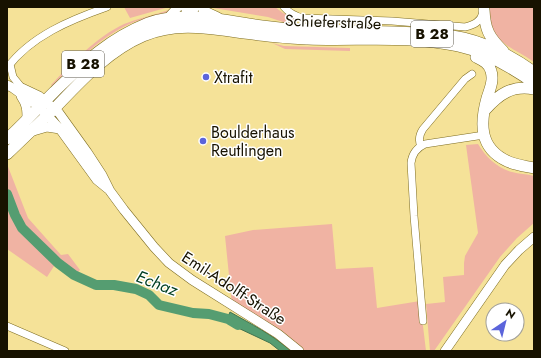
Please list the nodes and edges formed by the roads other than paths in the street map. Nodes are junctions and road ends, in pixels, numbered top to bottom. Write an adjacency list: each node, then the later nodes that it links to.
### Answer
1 (107, 7): 13 (street)
2 (178, 7): 7 (street)
3 (202, 7): 8 (street)
4 (284, 7): 5 (street)
5 (484, 9): 12 (main road)
6 (190, 10): 7 (main road, Schieferstraße / B 28); 8 (main road, Schieferstraße / B 28); 9 (street); 10 (street)
7 (167, 19): 18 (main road, Schieferstraße / B 28)
8 (220, 19): 12 (main road, Schieferstraße / B 28)
9 (180, 27): 10 (main road, Schieferstraße / B 28); 18 (main road, Schieferstraße / B 28)
10 (201, 28): 11 (main road, Schieferstraße / B 28)
11 (428, 41): 16 (main road, Schieferstraße / B 28); 21 (main road)
12 (508, 56): 14 (main road, Schieferstraße / B 28)
13 (8, 66): 17 (street)
14 (534, 72)
15 (472, 74): 27 (street)
16 (534, 83)
17 (15, 88): 20 (street, Emil-Adolff-Straße); 22 (street)
18 (66, 88): 20 (main road, Schieferstraße / B 28)
19 (534, 90): 21 (main road)
20 (47, 108): 22 (main road, B 28); 23 (street, Emil-Adolff-Straße); 24 (main road, B 28)
21 (484, 110): 25 (main road)
22 (27, 120): 26 (main road, B 28)
23 (63, 125): 24 (street); 34 (street, Emil-Adolff-Straße)
24 (30, 132): 28 (main road, B 28)
25 (484, 135): 27 (street); 29 (main road)
26 (7, 139)
27 (421, 146): 31 (street)
28 (7, 154)
29 (534, 168)
30 (533, 238): 35 (street)
31 (423, 321)
32 (7, 326): 33 (street)
33 (66, 351)
34 (300, 351)
35 (445, 351)

